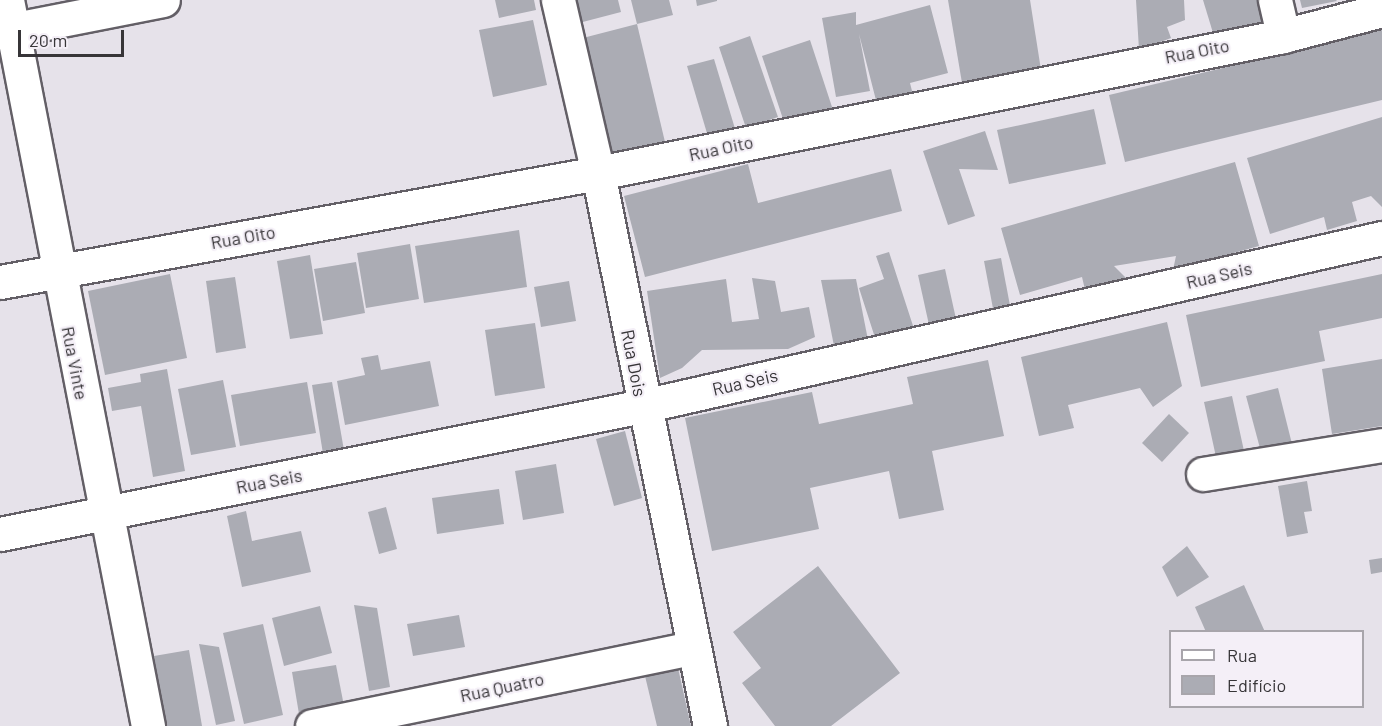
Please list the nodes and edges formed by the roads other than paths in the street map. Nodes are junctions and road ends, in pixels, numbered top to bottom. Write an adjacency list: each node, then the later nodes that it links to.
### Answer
1 (163, 0): 5 (street)
2 (558, 0): 7 (street, Rua Dois)
3 (1275, 0): 6 (street)
4 (1382, 10): 6 (street, Rua Oito)
5 (6, 20): 9 (street, Rua Vinte)
6 (1283, 36): 7 (street, Rua Oito)
7 (598, 173): 9 (street, Rua Oito); 11 (street, Rua Dois)
8 (1382, 238): 11 (street, Rua Seis)
9 (57, 270): 10 (street, Rua Oito); 14 (street, Rua Vinte)
10 (0, 282)
11 (643, 406): 14 (street, Rua Seis); 16 (street, Rua Dois)
12 (1382, 445): 13 (street)
13 (1203, 474)
14 (105, 514): 15 (street, Rua Seis); 17 (street, Rua Vinte)
15 (0, 534)
16 (692, 648): 18 (street, Rua Quatro); 19 (street, Rua Dois)
17 (148, 726)
18 (312, 726)
19 (710, 726)

